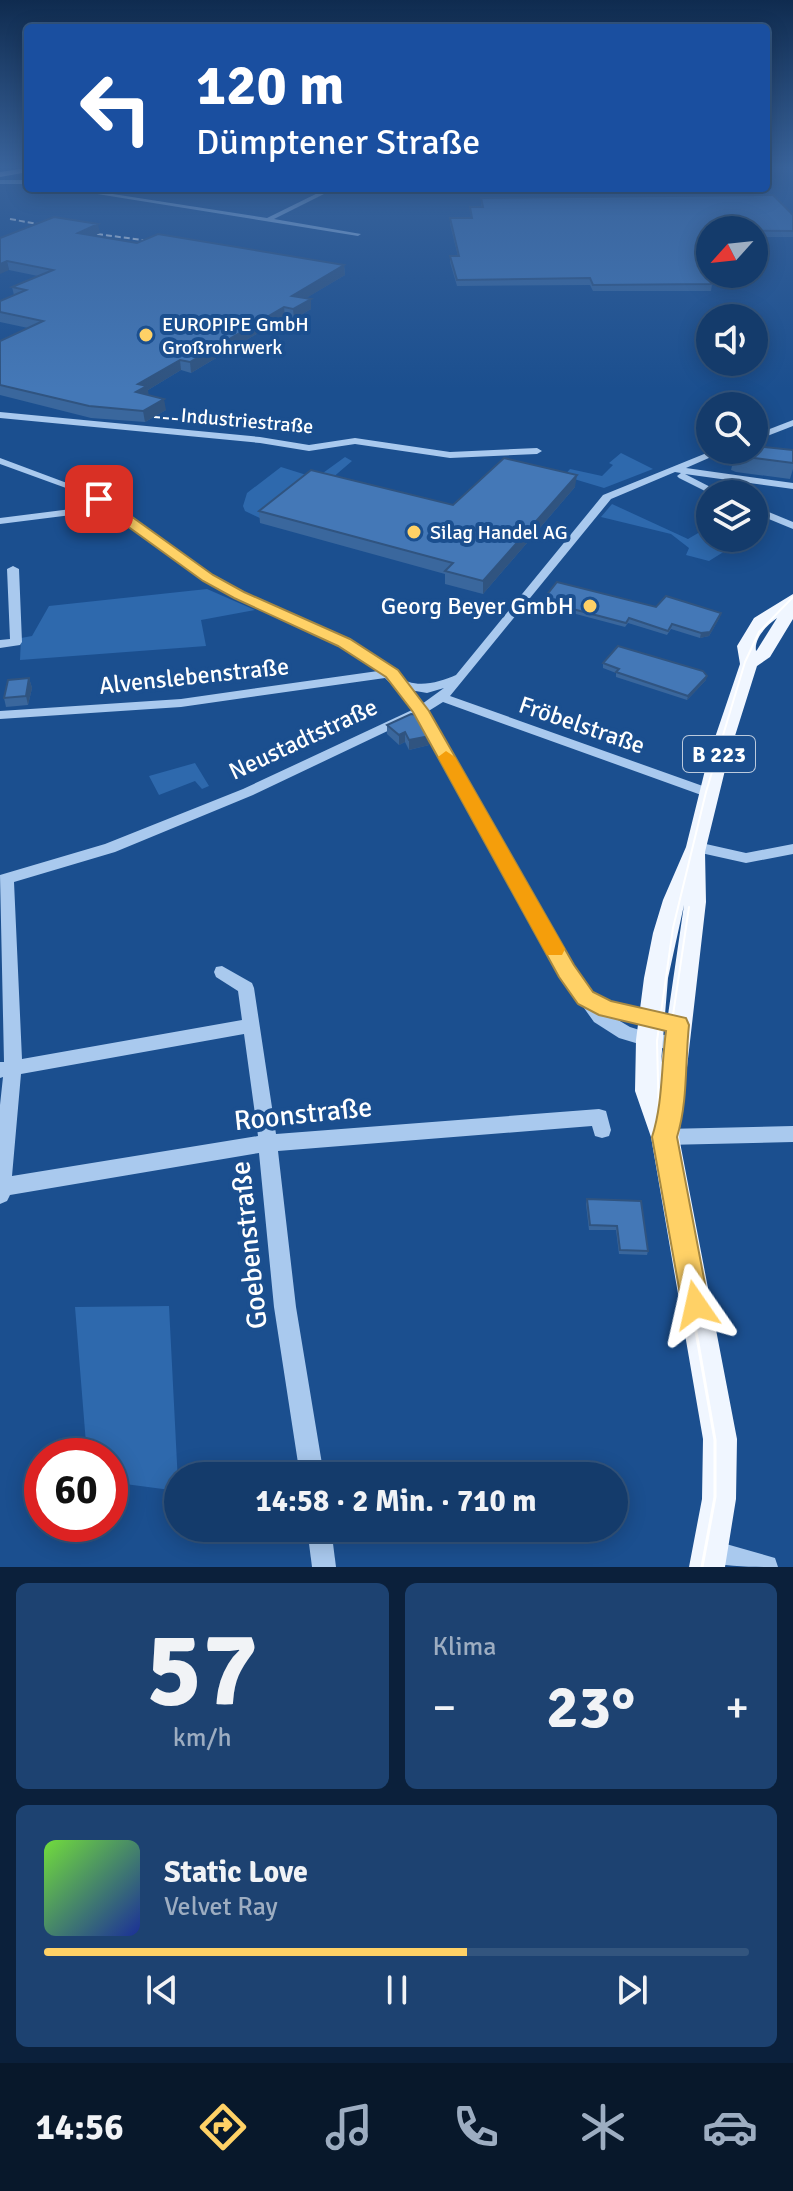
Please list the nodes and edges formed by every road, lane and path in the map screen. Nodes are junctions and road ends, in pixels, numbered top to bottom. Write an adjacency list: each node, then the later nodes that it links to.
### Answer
1 (0, 415): 4 (street, Industriestraße)
2 (793, 423): 3 (street)
3 (768, 433)
4 (537, 451)
5 (696, 460): 7 (street, Neustadtstraße)
6 (0, 461): 12 (street)
7 (671, 469): 8 (street); 10 (street); 22 (street, Neustadtstraße)
8 (705, 476): 9 (street); 11 (street)
9 (701, 480)
10 (696, 483)
11 (793, 486)
12 (112, 507): 14 (street); 21 (street)
13 (768, 515): 15 (street)
14 (0, 521)
15 (793, 526)
16 (13, 569): 19 (street)
17 (793, 599): 20 (main road, B 223)
18 (793, 605): 20 (main road, B 223)
19 (0, 644)
20 (749, 664): 26 (main road, B 223)
21 (396, 678): 22 (street, Alvenslebenstraße); 24 (street); 25 (street, Alvenslebenstraße)
22 (460, 678): 23 (street, Neustadtstraße)
23 (442, 697): 24 (street, Neustadtstraße); 26 (street, Fröbelstraße)
24 (420, 711): 29 (street, Neustadtstraße); 32 (street)
25 (0, 715)
26 (709, 793): 27 (main road, B 223)
27 (697, 847): 28 (street); 32 (main road, B 223); 33 (main road, B 223)
28 (793, 849)
29 (3, 880): 34 (street)
30 (222, 972): 31 (street, Goebenstraße)
31 (252, 1025): 34 (street); 38 (street, Goebenstraße)
32 (650, 1029): 33 (street); 37 (main road, B 223)
33 (676, 1033): 37 (main road, B 223)
34 (6, 1069): 39 (street)
35 (602, 1130): 38 (street, Roonstraße)
36 (793, 1134): 37 (street)
37 (665, 1137): 42 (main road, B 223)
38 (268, 1143): 39 (street, Roonstraße); 40 (street, Goebenstraße)
39 (1, 1192)
40 (310, 1462)
41 (321, 1542): 43 (street)
42 (709, 1560): 44 (street)
43 (324, 1567)
44 (766, 1567)

